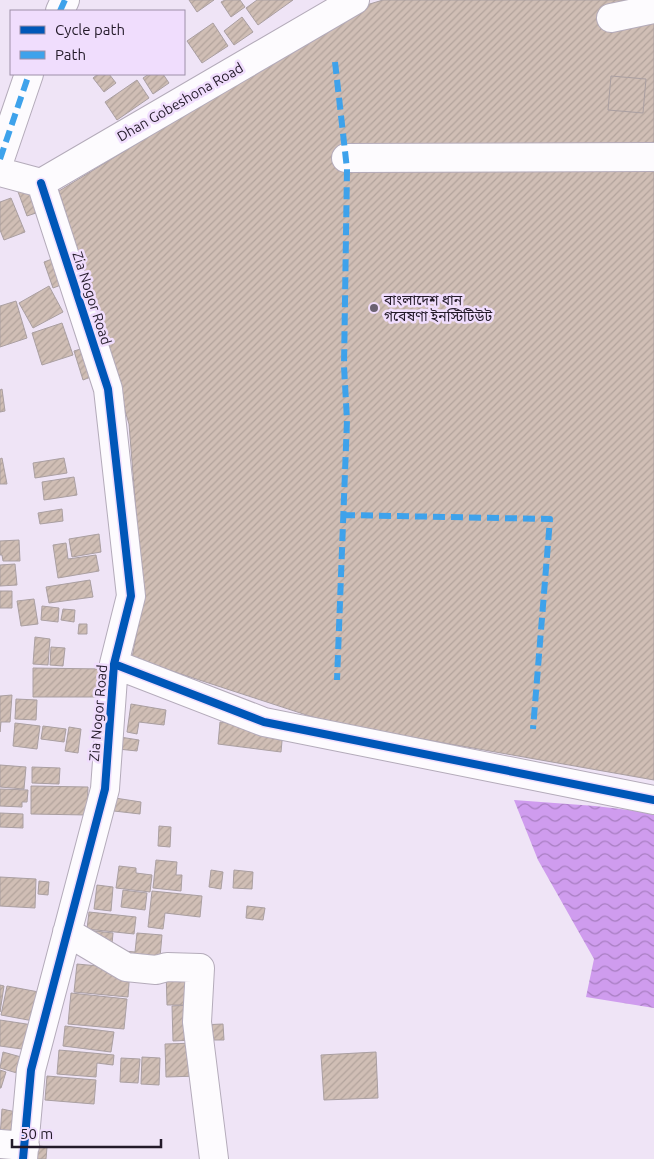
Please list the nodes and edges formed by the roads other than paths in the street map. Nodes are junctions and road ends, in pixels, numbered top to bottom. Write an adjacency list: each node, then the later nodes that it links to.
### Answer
1 (355, 0): 9 (street, Dhan Gobeshona Road)
2 (654, 9): 3 (street)
3 (612, 18)
4 (29, 75): 7 (street)
5 (654, 157): 6 (street)
6 (346, 158)
7 (0, 159)
8 (0, 172): 9 (street)
9 (41, 183): 10 (street, Zia Nogor Road)
10 (114, 664): 11 (street); 12 (street, Zia Nogor Road)
11 (654, 800)
12 (67, 932): 13 (street, Zia Nogor Road); 14 (street)
13 (16, 1150)
14 (214, 1159)

